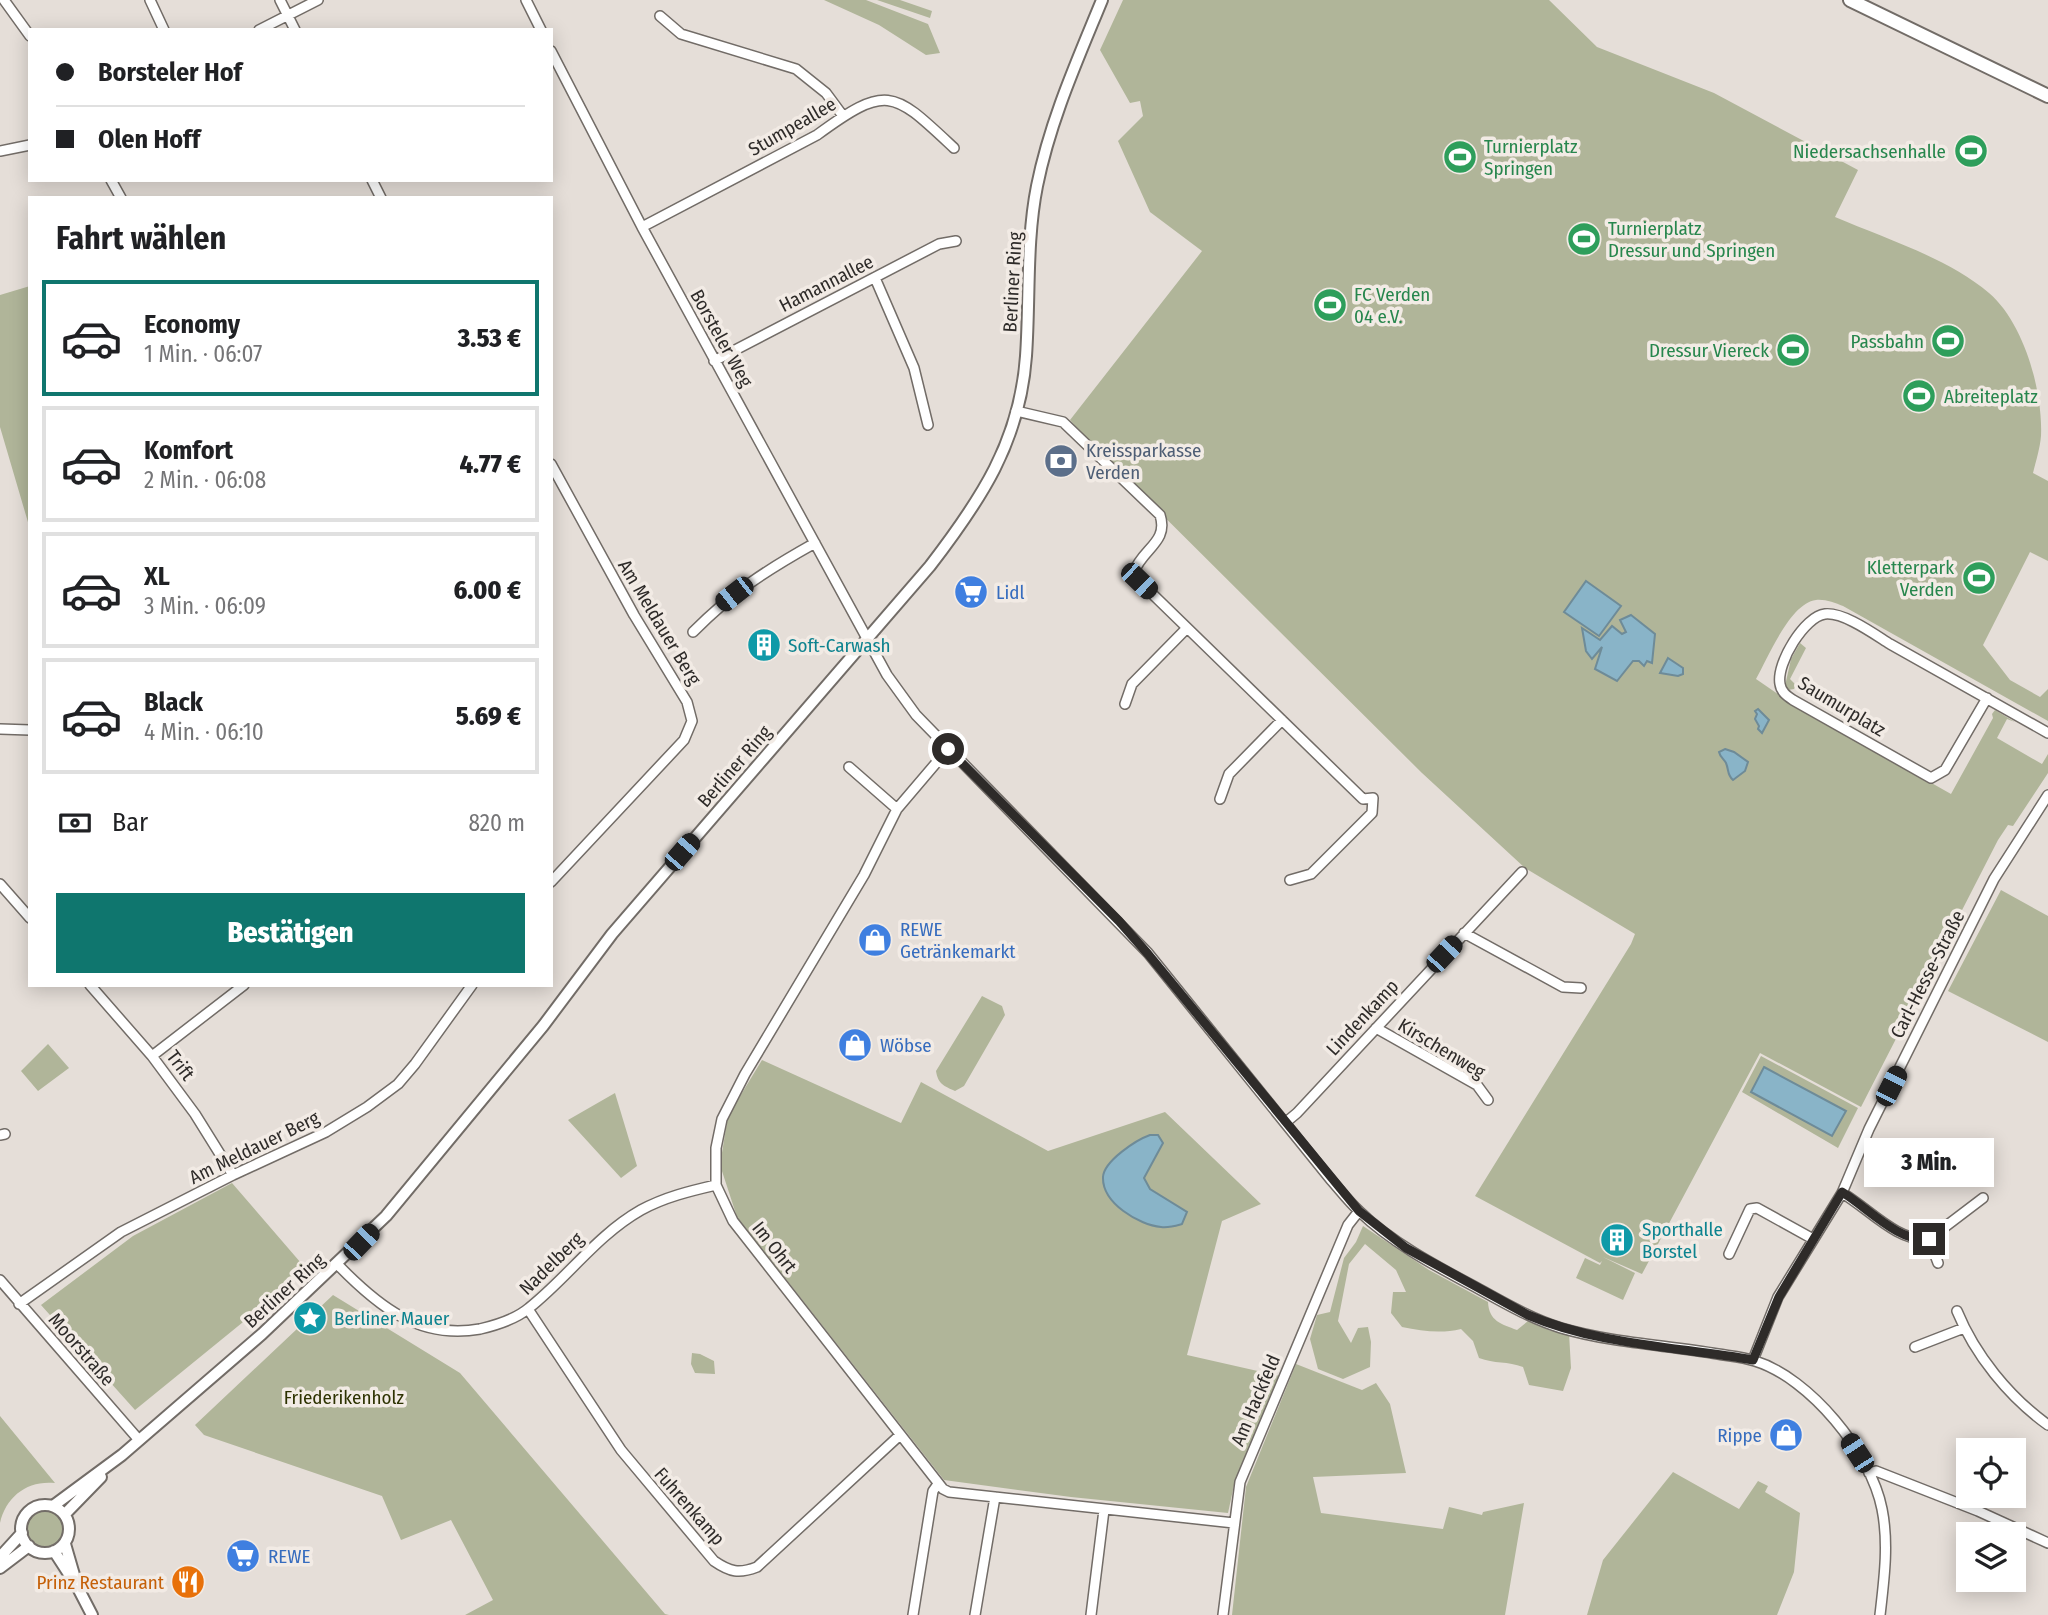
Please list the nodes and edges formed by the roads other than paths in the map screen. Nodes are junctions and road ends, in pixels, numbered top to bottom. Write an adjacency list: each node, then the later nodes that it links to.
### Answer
1 (4, 0): 14 (street)
2 (150, 0): 10 (street)
3 (280, 0): 8 (street)
4 (318, 0): 8 (street)
5 (526, 0): 13 (street)
6 (1102, 0): 25 (street, Berliner Ring)
7 (1850, 0): 16 (main road)
8 (287, 15): 11 (street); 12 (street)
9 (660, 16): 17 (street)
10 (163, 28)
11 (263, 28)
12 (294, 28)
13 (540, 28)
14 (28, 33)
15 (553, 55): 21 (street, Borsteler Weg)
16 (2048, 96)
17 (844, 116): 19 (street, Stumpeallee); 21 (street, Stumpeallee)
18 (28, 145): 20 (street)
19 (954, 148)
20 (0, 151)
21 (642, 227): 24 (street, Borsteler Weg)
22 (956, 241): 23 (street, Hamannallee)
23 (875, 278): 24 (street, Hamannallee); 26 (street)
24 (714, 361): 28 (street, Borsteler Weg)
25 (1016, 411): 29 (street); 31 (street, Berliner Ring)
26 (928, 425)
27 (553, 468): 44 (street, Am Meldauer Berg)
28 (815, 543): 30 (street); 31 (street, Borsteler Weg)
29 (1187, 628): 33 (street); 34 (street)
30 (693, 632)
31 (867, 638): 38 (street, Borsteler Weg); 66 (street, Berliner Ring)
32 (1987, 698): 32 (street, Saumurplatz); 37 (street, Saumurplatz)
33 (1125, 704)
34 (1282, 720): 41 (street); 45 (street)
35 (0, 729): 36 (street)
36 (28, 730)
37 (2048, 733)
38 (948, 749): 42 (street, Im Ohrt); 56 (street, Borsteler Weg)
39 (849, 767): 42 (street)
40 (2048, 795): 59 (street, Carl-Hesse-Straße)
41 (1220, 799)
42 (897, 809): 58 (street, Im Ohrt)
43 (1522, 872): 48 (street, Lindenkamp)
44 (553, 876)
45 (1290, 880)
46 (0, 884): 47 (street)
47 (28, 913)
48 (1464, 933): 52 (street); 53 (street, Lindenkamp)
49 (92, 987): 54 (street, Trift)
50 (241, 987): 54 (street)
51 (471, 987): 57 (street, Am Meldauer Berg)
52 (1581, 988)
53 (1376, 1028): 55 (street, Kirschenweg); 56 (street, Lindenkamp)
54 (152, 1056): 57 (street, Trift)
55 (1488, 1100)
56 (1285, 1123): 61 (street, Borsteler Weg)
57 (233, 1175): 68 (street, Am Meldauer Berg)
58 (716, 1185): 69 (street, Nadelberg); 75 (street, Im Ohrt)
59 (1842, 1192): 62 (street, Carl-Hesse-Straße); 63 (street)
60 (1983, 1198): 63 (street)
61 (1359, 1211): 73 (street, Borsteler Weg); 84 (street, Am Hackfeld)
62 (1814, 1239): 64 (street); 73 (street, Carl-Hesse-Straße)
63 (1929, 1239): 65 (street)
64 (1729, 1254)
65 (1938, 1263)
66 (338, 1265): 69 (street, Nadelberg); 76 (street, Berliner Ring)
67 (0, 1280): 68 (street, Moorstraße)
68 (19, 1304): 76 (street, Moorstraße)
69 (528, 1309): 75 (street, Fuhrenkamp)
70 (1957, 1311): 71 (street)
71 (1964, 1328): 72 (street); 74 (street)
72 (1915, 1347)
73 (1753, 1360): 78 (street, Borsteler Weg)
74 (2048, 1425)
75 (900, 1436): 79 (street, Im Ohrt)
76 (139, 1440): 77 (street, Berliner Ring)
77 (122, 1455): 81 (street, Berliner Ring); 83 (street, Berliner Ring)
78 (1869, 1473): 86 (street); 98 (street, Borsteler Weg)
79 (939, 1485): 80 (street); 94 (street)
80 (995, 1497): 82 (street); 95 (street)
81 (53, 1506): 83 (street); 85 (street)
82 (1104, 1510): 84 (street); 96 (street)
83 (65, 1514): 87 (street)
84 (1234, 1523): 97 (street, Am Hackfeld)
85 (22, 1533): 88 (street); 90 (street)
86 (2048, 1543)
87 (65, 1544): 89 (street); 92 (street)
88 (29, 1546): 89 (street); 91 (street)
89 (54, 1551): 92 (street)
90 (0, 1556)
91 (0, 1567)
92 (78, 1588): 93 (street)
93 (92, 1615)
94 (912, 1615)
95 (975, 1615)
96 (1091, 1615)
97 (1223, 1615)
98 (1880, 1615)

